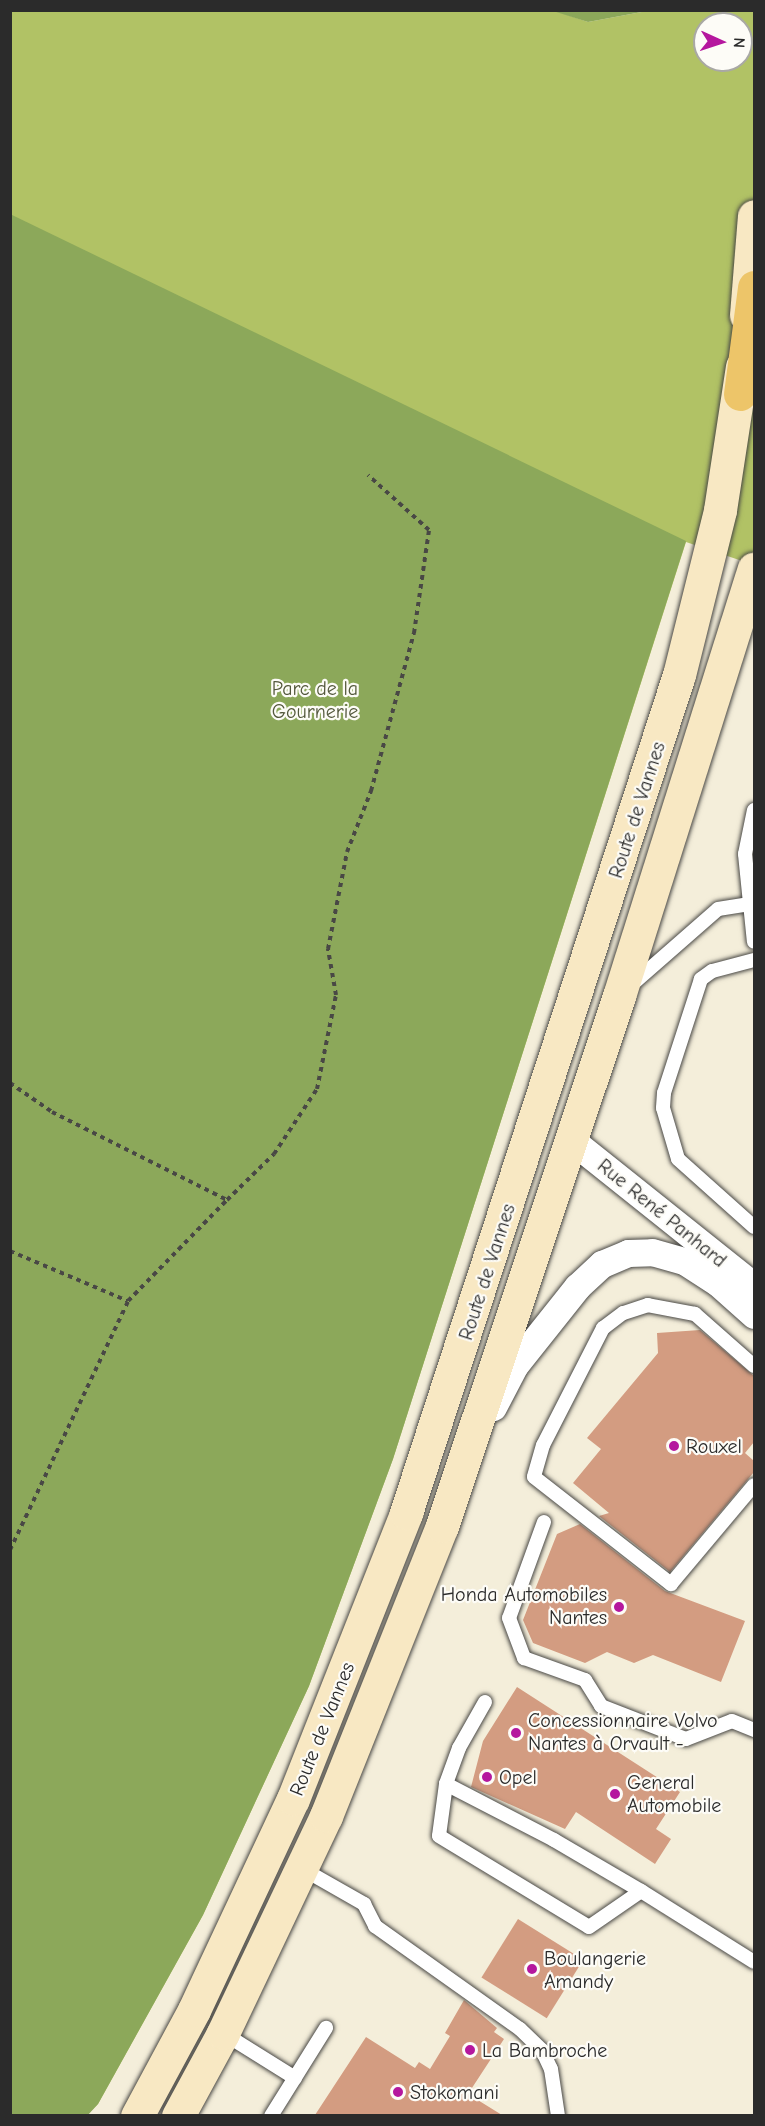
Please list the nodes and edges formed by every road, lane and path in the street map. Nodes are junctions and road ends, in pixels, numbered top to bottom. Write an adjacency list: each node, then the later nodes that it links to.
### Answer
1 (754, 216): 3 (main road, Route de Vannes)
2 (754, 287): 3 (highway)
3 (740, 394): 33 (main road, Route de Vannes)
4 (368, 475): 13 (path)
5 (754, 569): 10 (main road, Route de Vannes)
6 (754, 810): 7 (lane)
7 (750, 904): 8 (lane); 10 (lane)
8 (754, 942)
9 (754, 960): 14 (lane)
10 (619, 996): 12 (main road, Route de Vannes)
11 (10, 1083): 13 (path)
12 (570, 1139): 16 (street, Rue René Panhard); 20 (main road, Route de Vannes)
13 (227, 1200): 17 (path)
14 (754, 1227)
15 (10, 1251): 17 (path)
16 (754, 1286)
17 (128, 1301): 23 (path)
18 (754, 1315): 20 (street, Rue René Panhard)
19 (754, 1366): 21 (lane)
20 (462, 1464): 27 (main road, Route de Vannes)
21 (754, 1485)
22 (544, 1522): 25 (lane)
23 (11, 1548)
24 (484, 1702): 26 (lane)
25 (754, 1730)
26 (446, 1784): 28 (lane); 28 (lane)
27 (301, 1868): 31 (main road, Route de Vannes); 36 (lane)
28 (641, 1891): 29 (lane)
29 (754, 1962)
30 (326, 2028): 32 (lane)
31 (223, 2033): 32 (lane); 34 (main road, Route de Vannes)
32 (295, 2078): 35 (lane)
33 (137, 2115)
34 (178, 2115)
35 (271, 2115)
36 (558, 2115)

